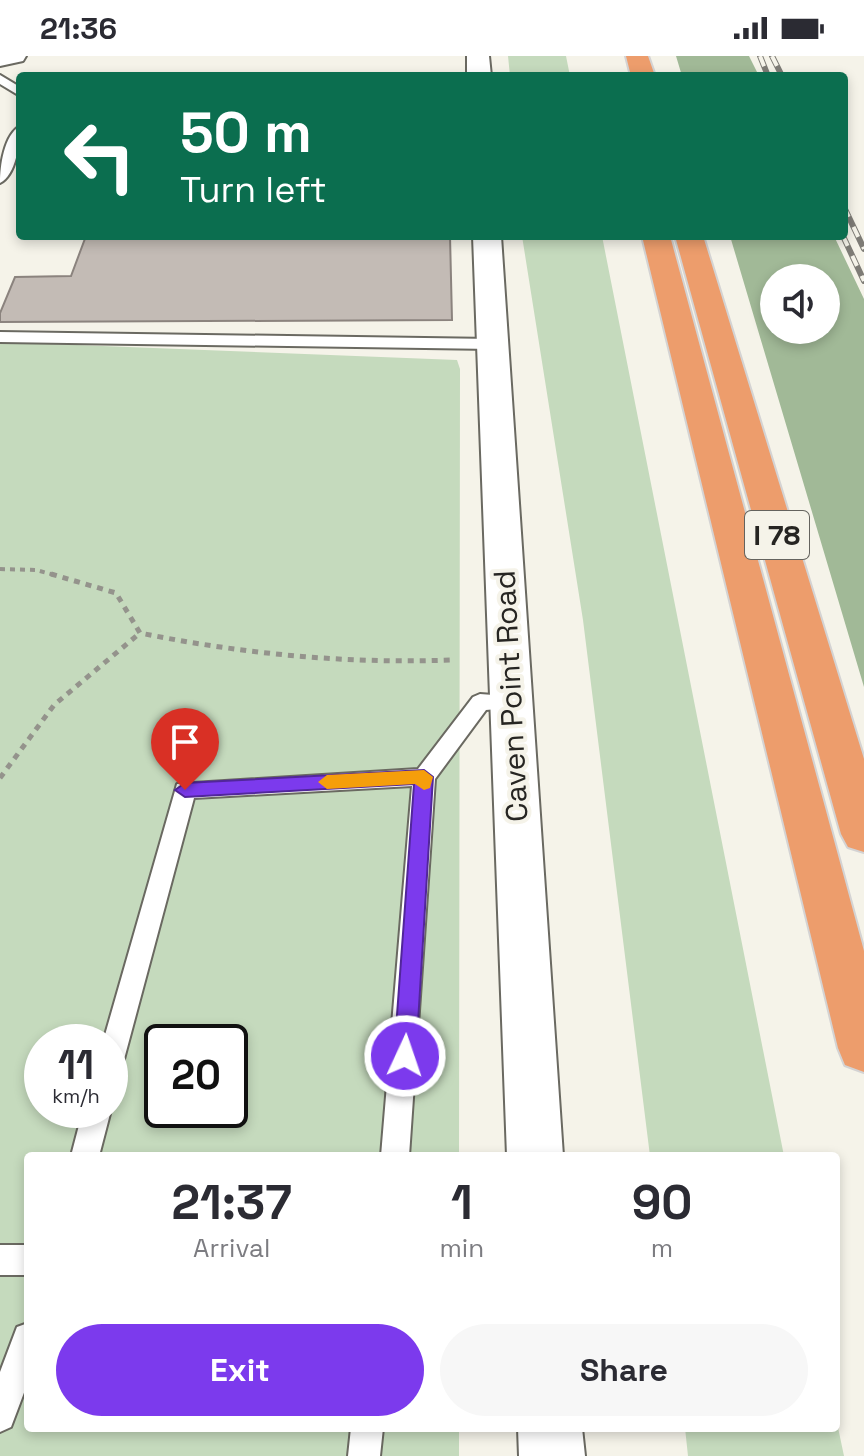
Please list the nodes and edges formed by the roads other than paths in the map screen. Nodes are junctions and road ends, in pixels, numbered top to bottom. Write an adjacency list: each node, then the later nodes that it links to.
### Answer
1 (15, 56): 2 (street)
2 (0, 59)
3 (16, 140): 4 (lane)
4 (0, 179)
5 (487, 240): 9 (street, Caven Point Road)
6 (657, 240): 14 (highway, I 78)
7 (690, 240): 12 (highway, I 78)
8 (0, 337): 9 (lane)
9 (493, 344): 10 (street, Caven Point Road)
10 (511, 702): 11 (lane); 18 (street, Caven Point Road)
11 (424, 777): 13 (lane); 17 (lane)
12 (864, 834)
13 (121, 1024)
14 (864, 1048)
15 (92, 1128): 16 (lane)
16 (86, 1152)
17 (395, 1152)
18 (535, 1152)
19 (0, 1260): 20 (lane)
20 (24, 1260)
21 (24, 1349): 22 (lane)
22 (0, 1416)
23 (367, 1432): 25 (lane)
24 (550, 1432): 26 (street)
25 (364, 1456)
26 (552, 1456)

